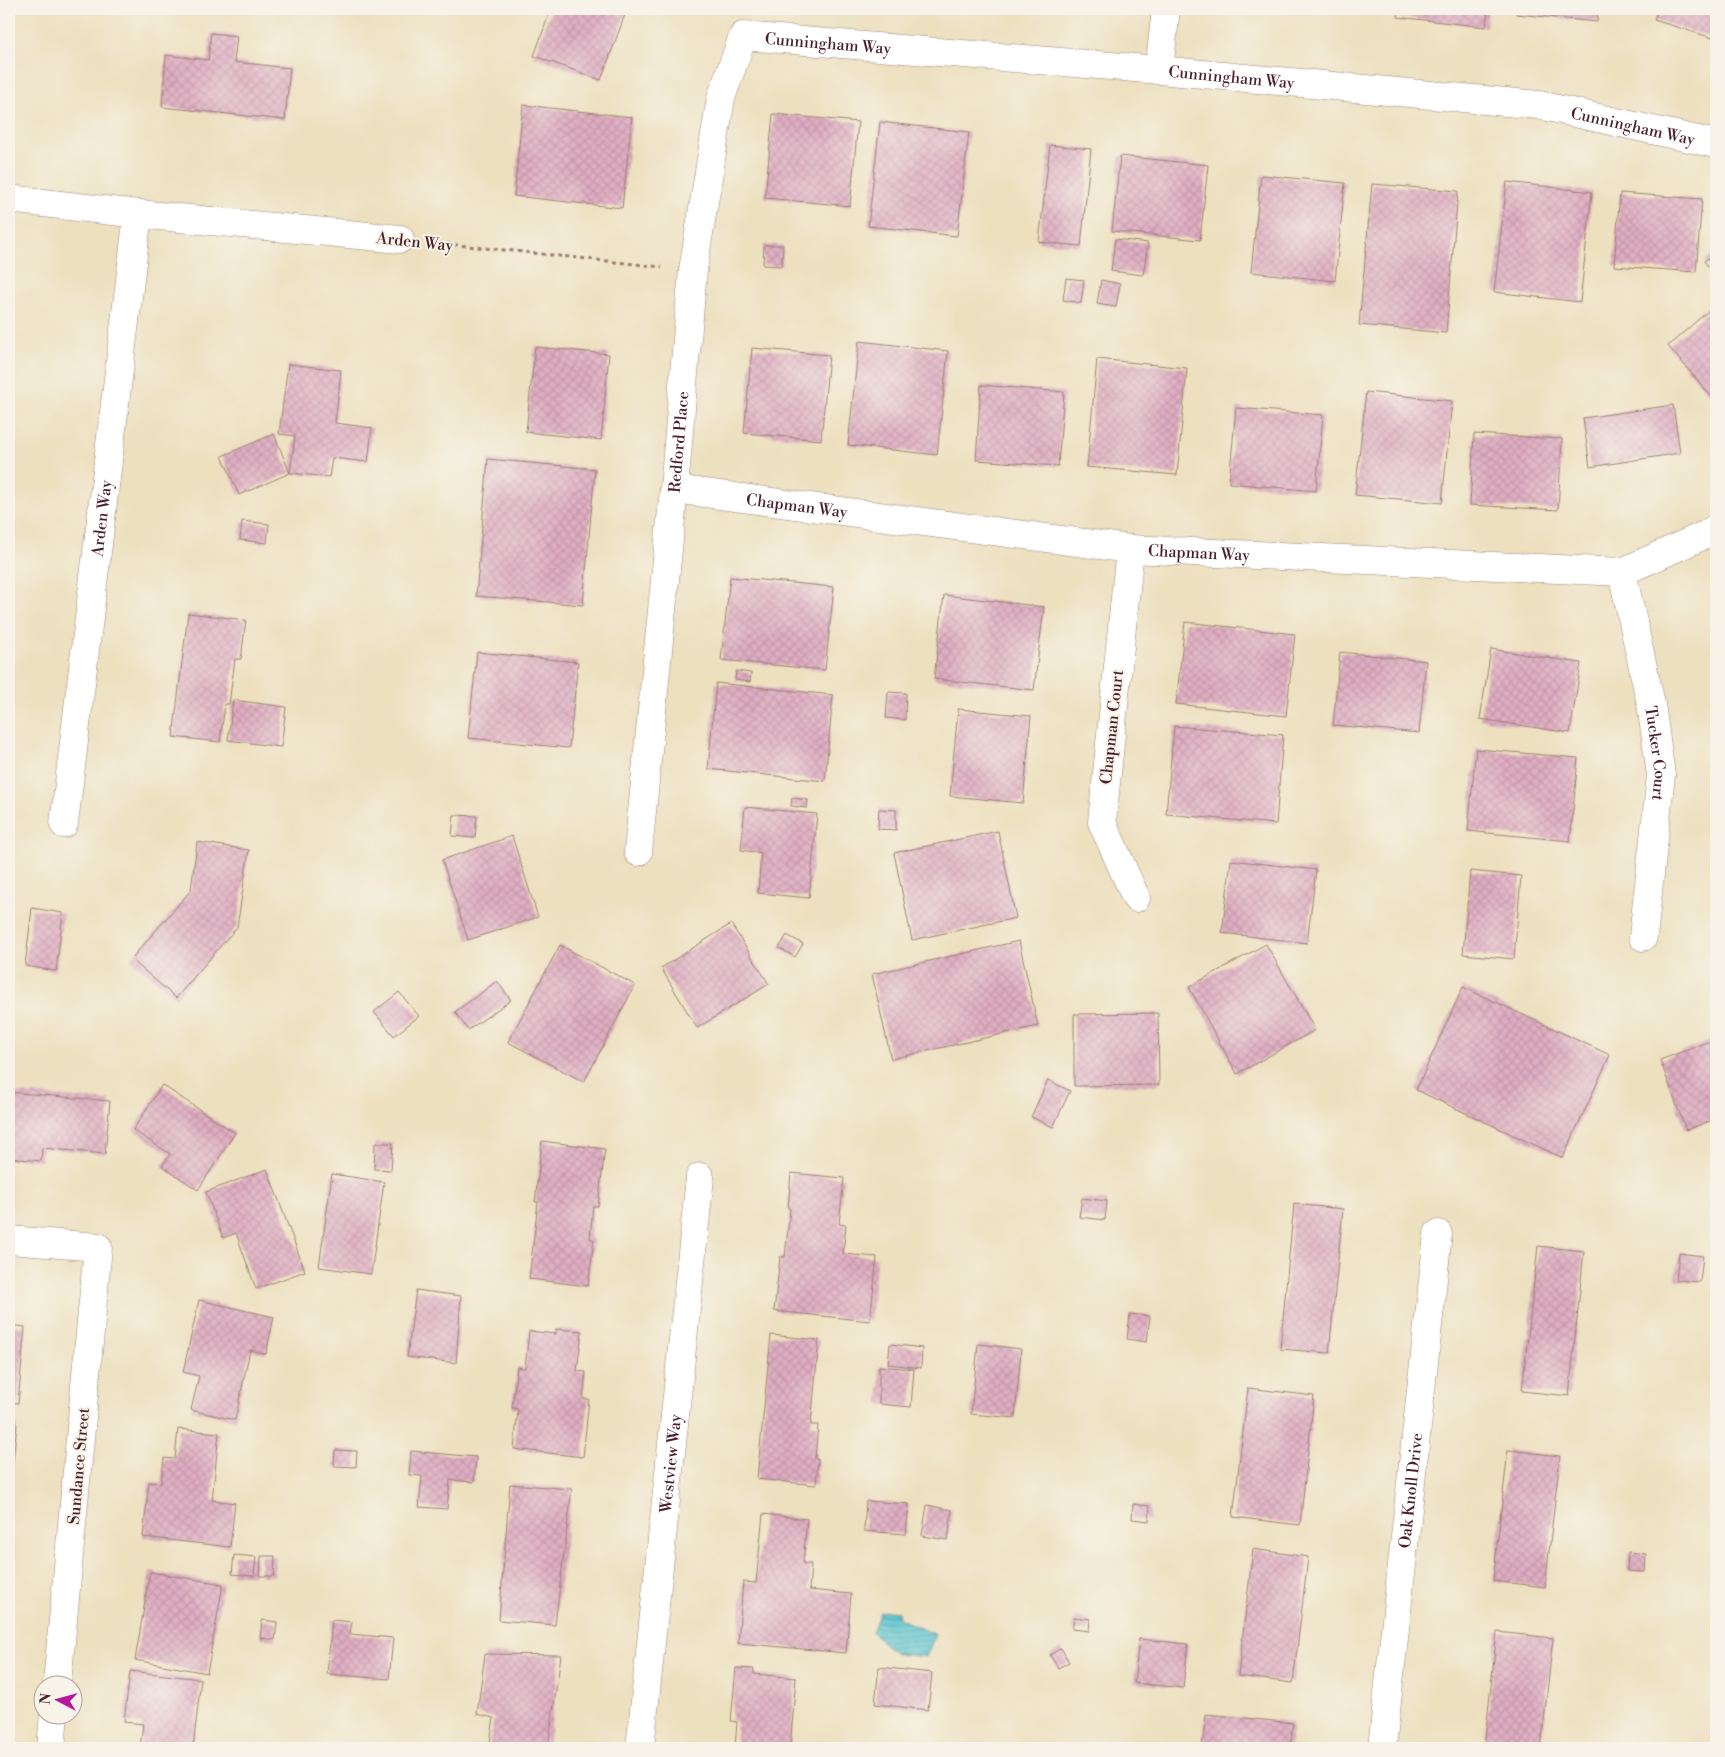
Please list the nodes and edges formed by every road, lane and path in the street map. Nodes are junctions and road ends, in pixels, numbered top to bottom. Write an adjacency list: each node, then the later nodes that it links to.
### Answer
1 (1166, 9): 3 (street)
2 (743, 36): 3 (street, Cunningham Way); 8 (street, Redford Place)
3 (1159, 70): 4 (street, Cunningham Way)
4 (1716, 144)
5 (9, 199): 6 (street, Arden Way)
6 (138, 214): 7 (street, Arden Way); 13 (street, Arden Way)
7 (400, 239): 8 (path, Arden Way)
8 (692, 270): 9 (street, Redford Place)
9 (674, 489): 11 (street, Chapman Way); 14 (street, Redford Place)
10 (1716, 528): 12 (street, Chapman Way)
11 (1130, 549): 12 (street, Chapman Way); 15 (street, Chapman Court)
12 (1622, 572): 16 (street, Tucker Court)
13 (64, 824)
14 (638, 852)
15 (1136, 898)
16 (1643, 937)
17 (700, 1177): 23 (street, Westview Way)
18 (1438, 1234): 24 (street, Oak Knoll Drive)
19 (9, 1240): 20 (street, Sundance Street)
20 (58, 1674)
21 (53, 1724): 22 (street)
22 (51, 1748)
23 (640, 1748)
24 (1382, 1748)

